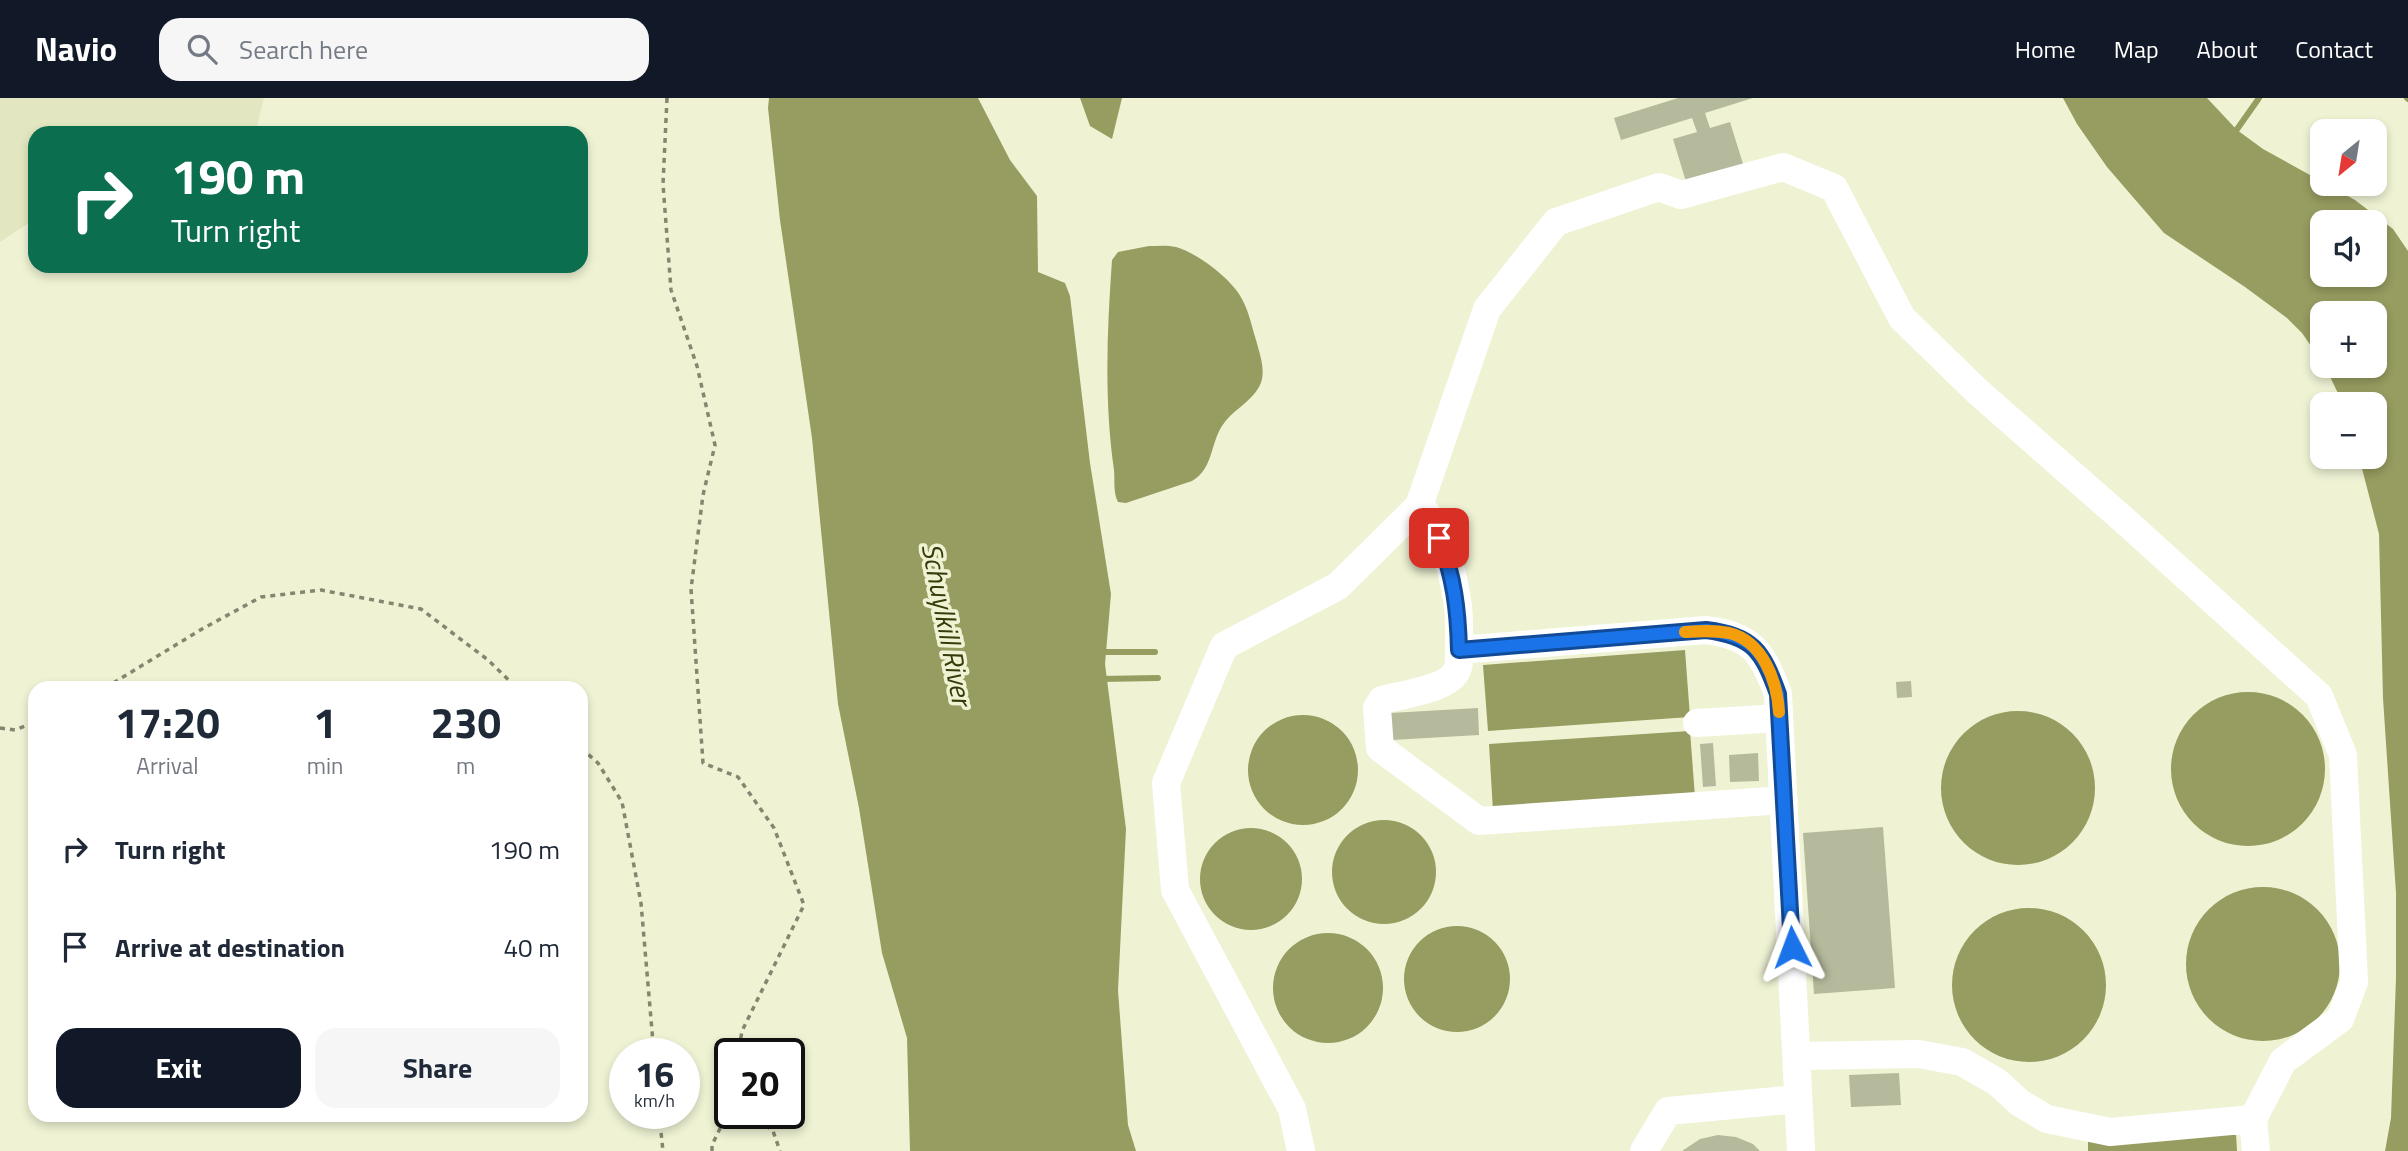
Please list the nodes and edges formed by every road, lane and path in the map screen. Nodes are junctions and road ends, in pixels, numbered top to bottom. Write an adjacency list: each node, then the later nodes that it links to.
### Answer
1 (667, 98): 13 (path)
2 (1419, 506): 3 (lane); 16 (lane); 23 (lane)
3 (1459, 650): 6 (lane); 11 (lane)
4 (117, 681): 5 (path)
5 (510, 681)
6 (1779, 718): 7 (lane); 11 (lane)
7 (1697, 723)
8 (28, 725): 9 (path)
9 (0, 727)
10 (588, 754): 12 (path)
11 (1784, 800): 14 (lane)
12 (653, 1038)
13 (741, 1038)
14 (1798, 1056): 15 (lane); 16 (lane)
15 (1798, 1099): 24 (lane); 25 (lane)
16 (2253, 1119): 26 (lane)
17 (661, 1129): 20 (path)
18 (720, 1129): 21 (path)
19 (770, 1129): 22 (path)
20 (663, 1151)
21 (712, 1151)
22 (780, 1151)
23 (1301, 1151)
24 (1644, 1151)
25 (1801, 1151)
26 (2256, 1151)

